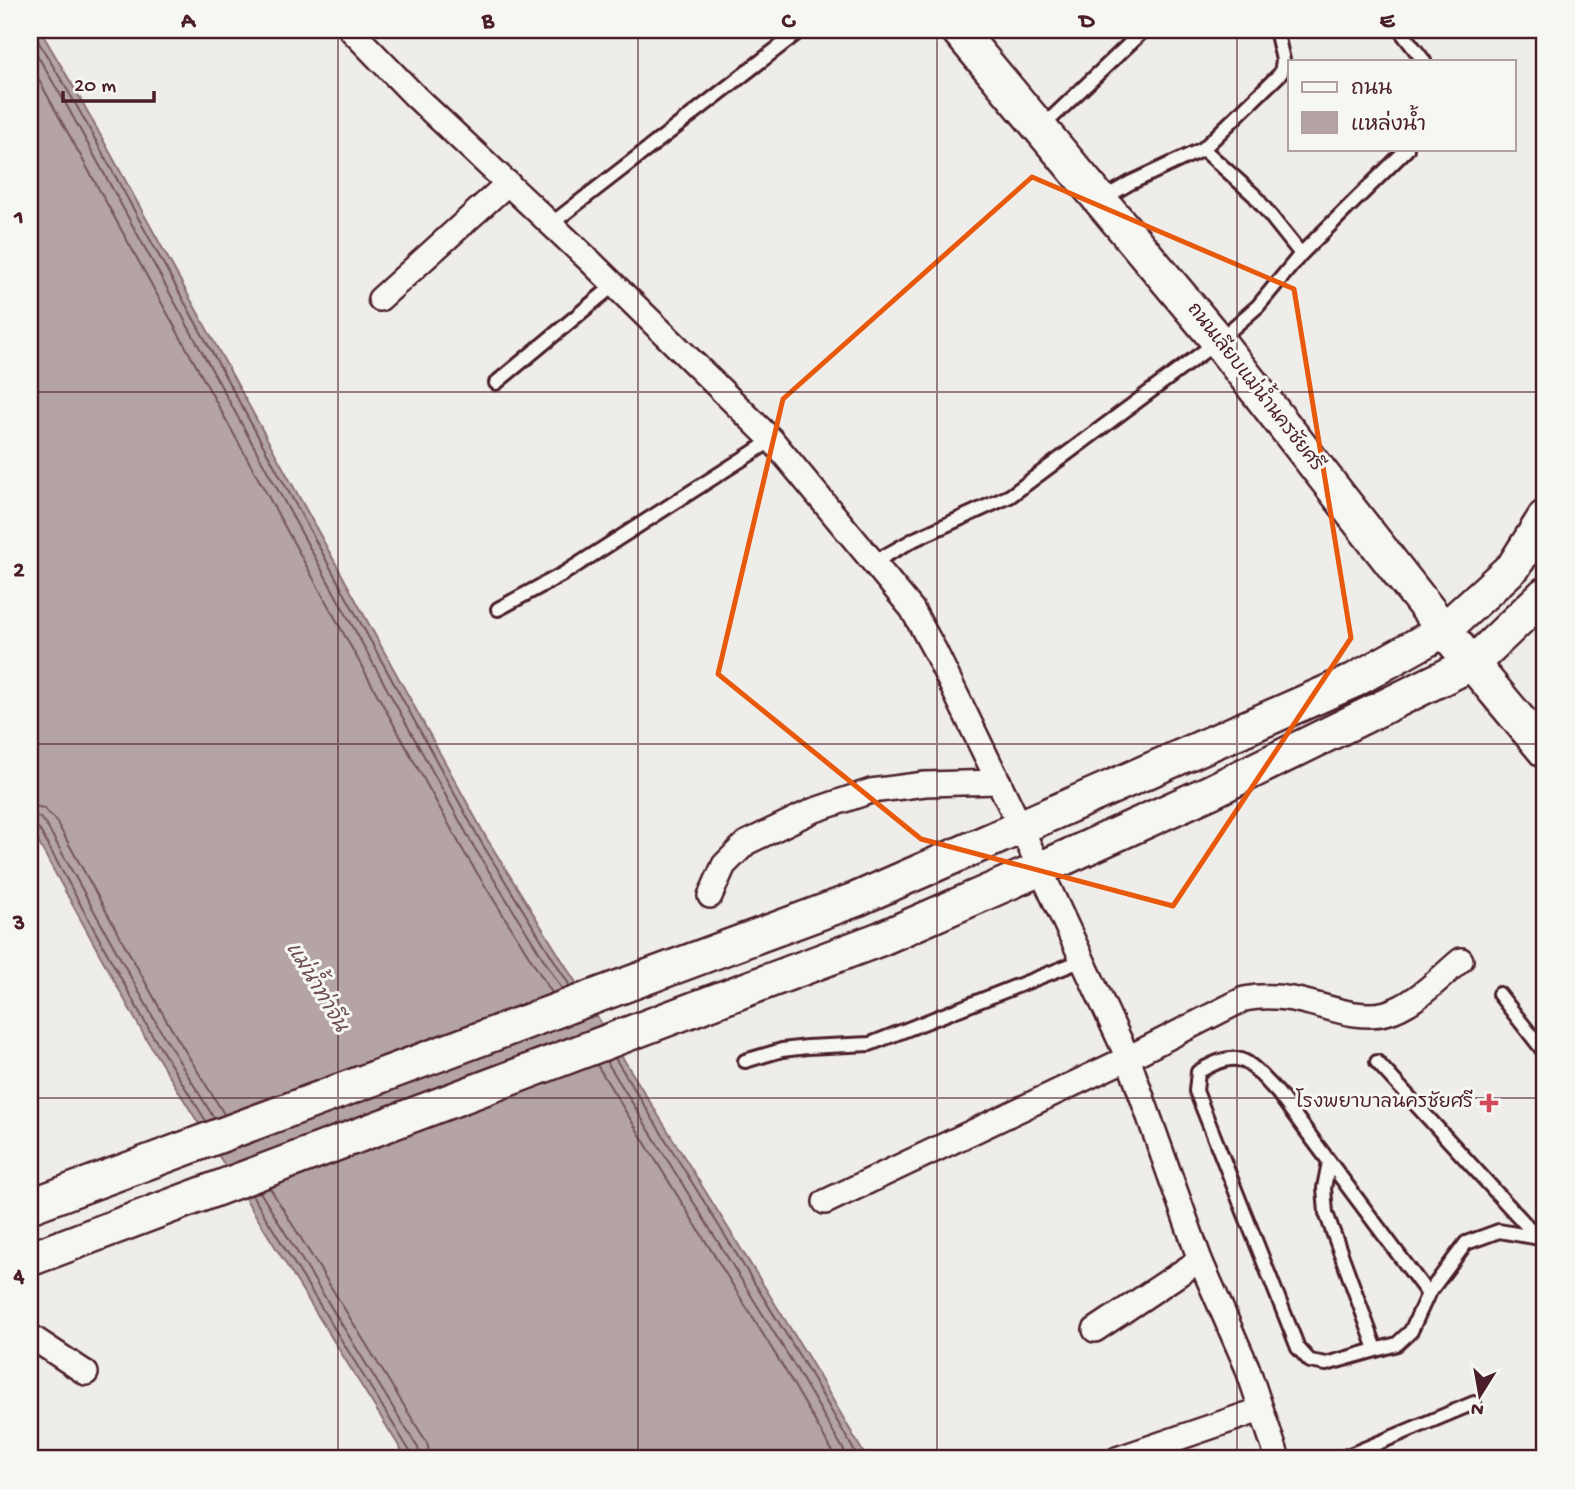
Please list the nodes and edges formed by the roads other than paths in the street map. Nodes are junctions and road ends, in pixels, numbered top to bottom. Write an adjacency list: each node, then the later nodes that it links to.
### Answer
1 (351, 30): 11 (street)
2 (801, 30): 13 (lane)
3 (958, 30): 8 (main road, ถนนเลียบแม่น้ำนครชัยศรี)
4 (1144, 30): 8 (lane)
5 (1276, 30): 9 (lane)
6 (1400, 30): 7 (lane)
7 (1423, 60)
8 (1041, 128): 12 (main road, ถนนเลียบแม่น้ำนครชัยศรี)
9 (1203, 149): 12 (lane); 14 (lane)
10 (1406, 150): 14 (lane)
11 (508, 183): 13 (street); 16 (street)
12 (1101, 200): 17 (main road, ถนนเลียบแม่น้ำนครชัยศรี)
13 (551, 224): 15 (street)
14 (1301, 254): 17 (lane)
15 (614, 285): 18 (lane); 19 (street)
16 (380, 299)
17 (1219, 341): 21 (lane); 24 (main road, ถนนเลียบแม่น้ำนครชัยศรี)
18 (496, 383)
19 (772, 440): 21 (street); 23 (lane)
20 (1545, 517): 24 (main road)
21 (874, 562): 27 (street)
22 (1545, 594): 25 (main road)
23 (498, 610)
24 (1444, 630): 25 (main road, ถนนเลียบแม่น้ำนครชัยศรี); 28 (main road)
25 (1473, 663): 26 (main road, ถนนเลียบแม่น้ำนครชัยศรี); 29 (main road)
26 (1545, 751)
27 (999, 782): 28 (street); 30 (street)
28 (1021, 828): 29 (street); 40 (main road)
29 (1040, 869): 31 (street); 42 (main road)
30 (710, 896)
31 (1083, 960): 35 (street); 36 (lane)
32 (1461, 960): 35 (street)
33 (1499, 994): 34 (lane)
34 (1545, 1054)
35 (1128, 1058): 39 (street); 43 (street)
36 (745, 1060)
37 (1377, 1062): 41 (lane)
38 (1329, 1162): 44 (lane); 47 (lane); 47 (lane)
39 (825, 1202)
40 (30, 1206)
41 (1541, 1238): 44 (lane)
42 (30, 1259)
43 (1200, 1260): 45 (street); 50 (street)
44 (1428, 1294): 47 (lane)
45 (1095, 1330)
46 (30, 1336): 48 (street)
47 (1376, 1349)
48 (86, 1373)
49 (1474, 1403): 53 (lane)
50 (1260, 1410): 51 (street); 52 (street)
51 (1117, 1459)
52 (1278, 1459)
53 (1340, 1459)

